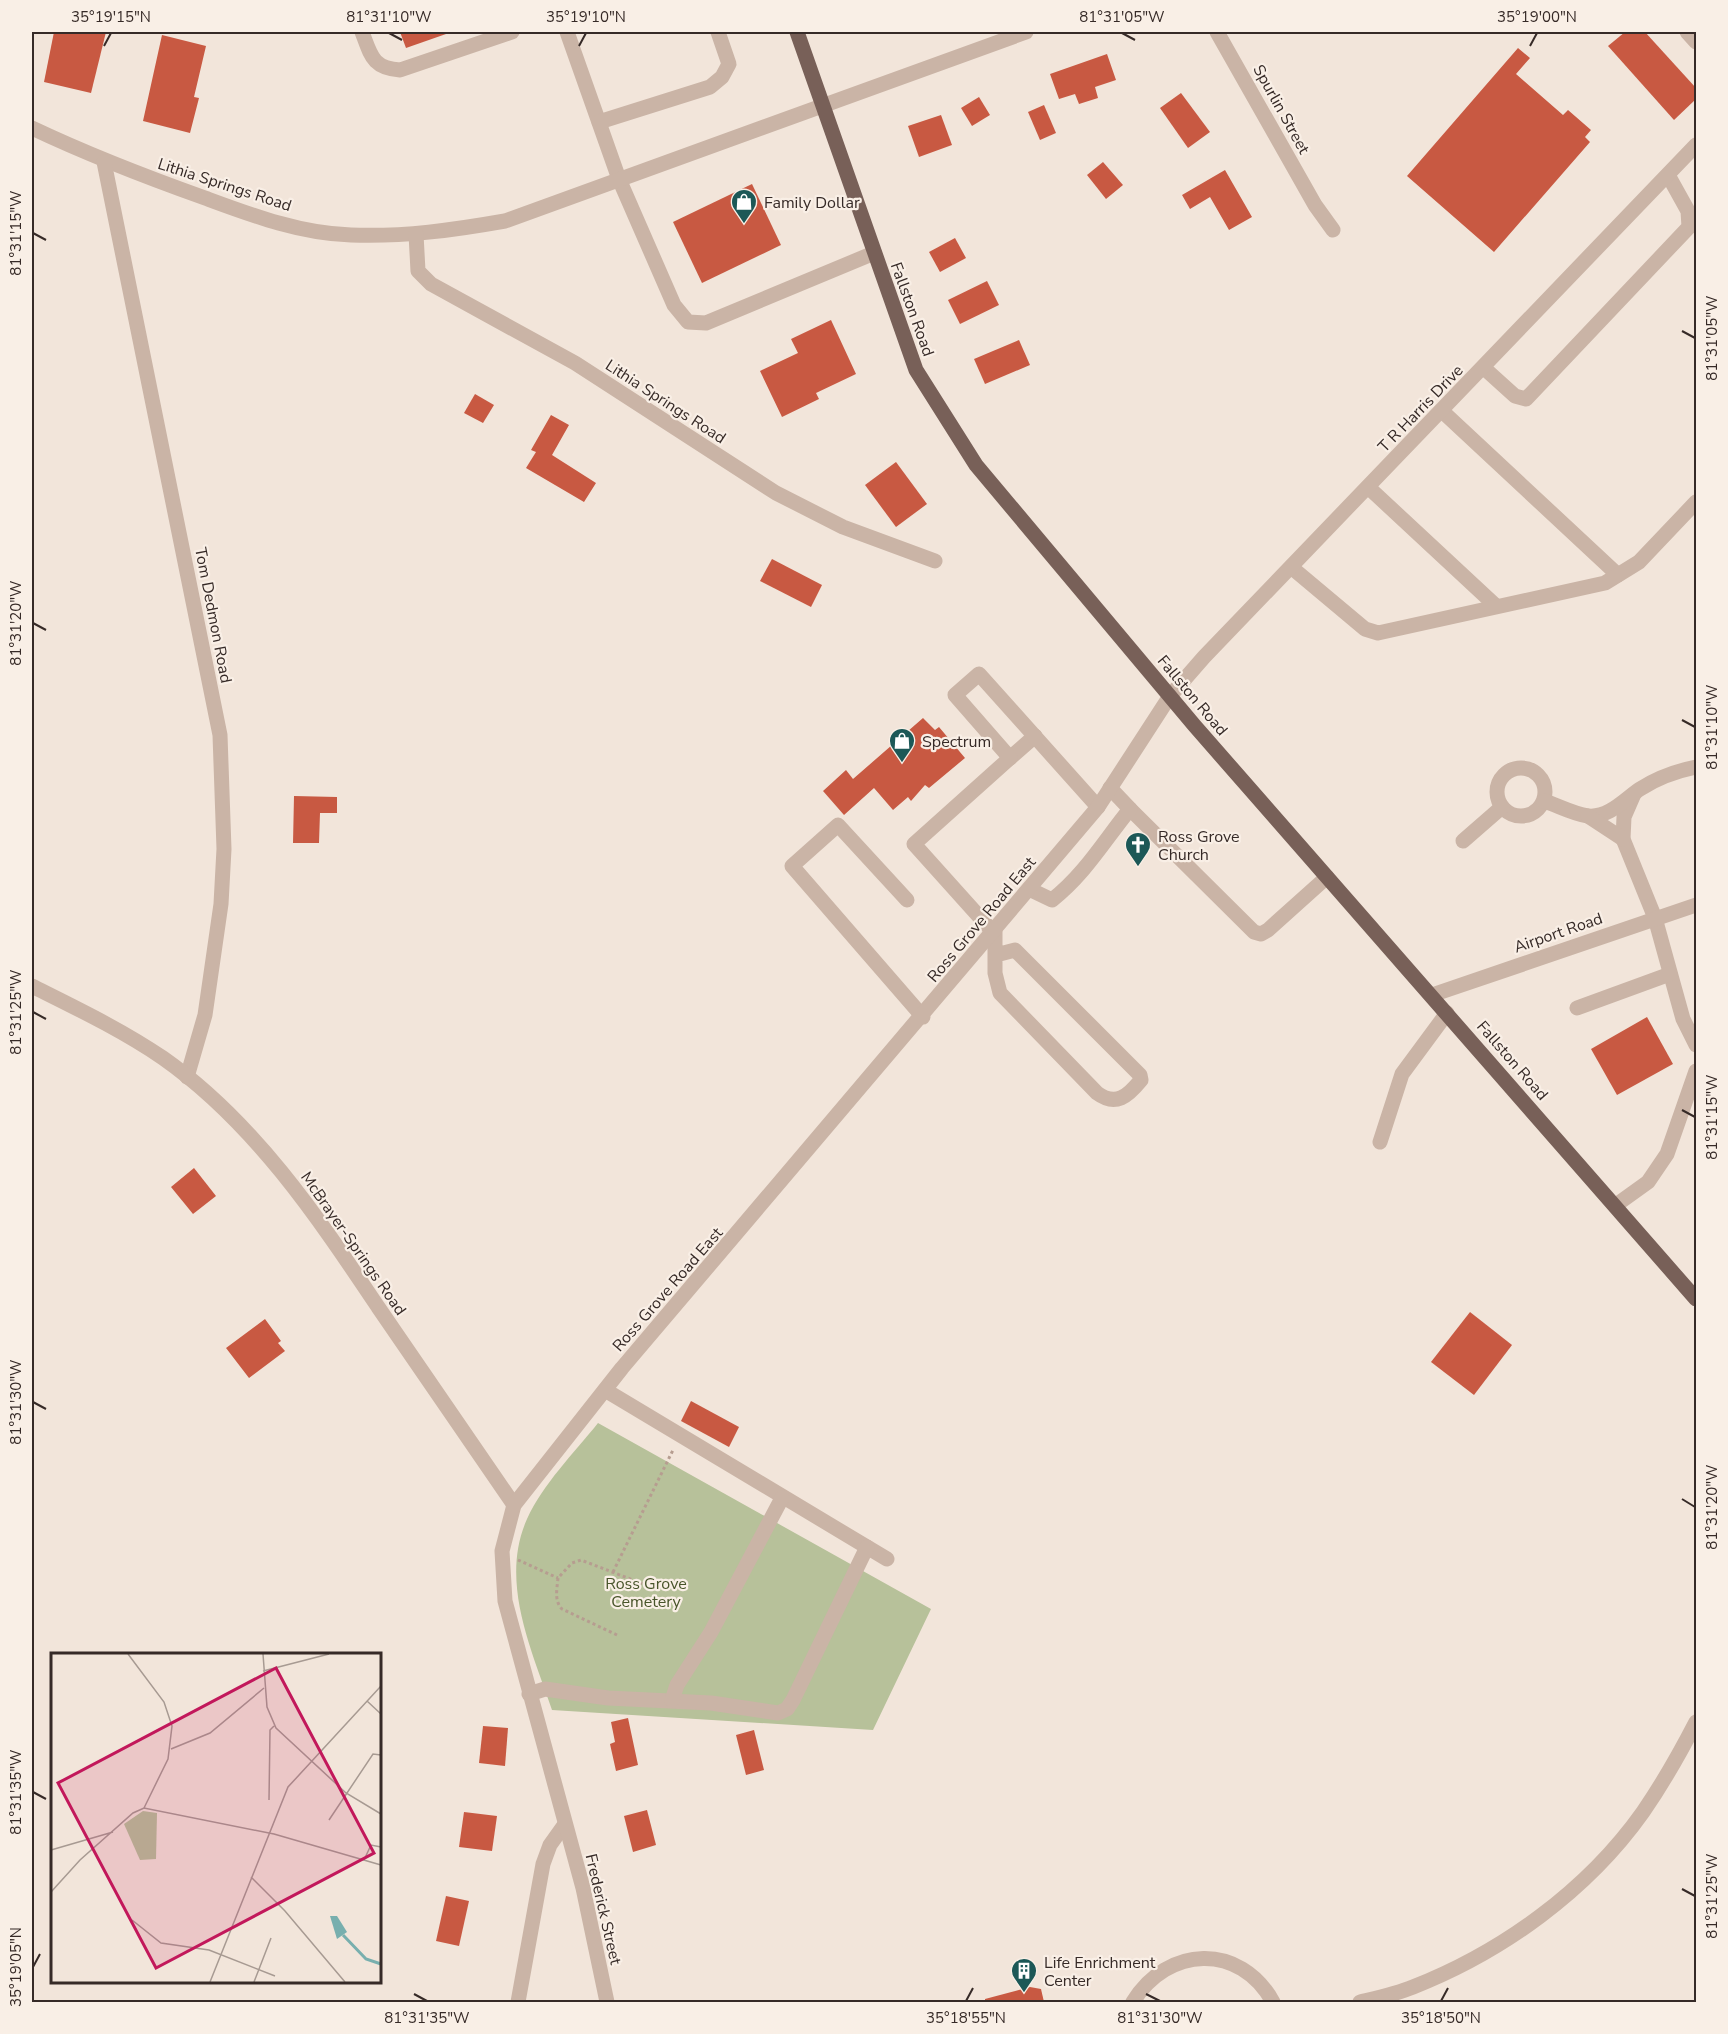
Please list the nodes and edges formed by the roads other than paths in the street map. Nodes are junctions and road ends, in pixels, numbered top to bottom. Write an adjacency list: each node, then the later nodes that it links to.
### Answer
1 (362, 32): 2 (street)
2 (512, 32)
3 (567, 32): 11 (street)
4 (718, 32): 11 (street)
5 (797, 32): 10 (main road, Fallston Road)
6 (1026, 32): 10 (street, Lithia Springs Road)
7 (1217, 32): 17 (street, Spurlin Street)
8 (1688, 32): 9 (street)
9 (1696, 42)
10 (824, 106): 16 (street, Lithia Springs Road); 19 (main road, Fallston Road)
11 (599, 122): 16 (street)
12 (32, 128): 14 (street, Lithia Springs Road)
13 (1696, 145): 15 (street, T R Harris Drive)
14 (104, 162): 18 (street, Lithia Springs Road); 56 (street, Tom Dedmon Road)
15 (1668, 175): 20 (street, T R Harris Drive); 20 (street)
16 (620, 179): 18 (street, Lithia Springs Road); 19 (street)
17 (1333, 230)
18 (416, 234): 24 (street, Lithia Springs Road)
19 (874, 253): 28 (main road, Fallston Road)
20 (1484, 368): 21 (street, T R Harris Drive)
21 (1443, 411): 22 (street, T R Harris Drive); 26 (street)
22 (1368, 487): 25 (street, T R Harris Drive); 27 (street)
23 (1696, 502): 26 (street)
24 (935, 561)
25 (1291, 567): 27 (street); 28 (street, T R Harris Drive)
26 (1618, 575): 27 (street)
27 (1496, 606)
28 (1170, 696): 32 (street, Ross Grove Road East); 41 (main road, Fallston Road)
29 (1035, 736): 30 (street); 30 (street); 35 (street)
30 (1010, 758): 46 (street)
31 (1696, 767): 33 (street)
32 (1110, 788): 35 (street, Ross Grove Road East); 37 (street)
33 (1635, 794): 38 (street); 39 (street)
34 (1544, 801): 36 (street); 36 (street); 38 (street)
35 (1098, 807): 42 (street, Ross Grove Road East)
36 (1502, 807): 40 (street)
37 (1130, 808): 41 (street); 42 (street)
38 (1588, 816): 39 (street)
39 (1623, 840): 45 (street)
40 (1464, 841)
41 (1327, 877): 50 (main road, Fallston Road)
42 (1029, 890): 46 (street, Ross Grove Road East)
43 (907, 900): 53 (street)
44 (1696, 905): 45 (street, Airport Road)
45 (1655, 918): 48 (street); 50 (street, Airport Road)
46 (994, 931): 47 (street); 53 (street, Ross Grove Road East)
47 (996, 955): 47 (street)
48 (1670, 974): 51 (street); 54 (street)
49 (32, 986): 56 (street, McBrayer-Springs Road)
50 (1432, 995): 52 (main road, Fallston Road)
51 (1577, 1008)
52 (1447, 1012): 57 (street); 58 (main road, Fallston Road)
53 (922, 1017): 60 (street, Ross Grove Road East)
54 (1696, 1044)
55 (1696, 1071): 58 (street)
56 (187, 1077): 62 (street, McBrayer-Springs Road)
57 (1380, 1142)
58 (1616, 1205): 59 (main road, Fallston Road)
59 (1696, 1299)
60 (605, 1390): 61 (street); 62 (street, Ross Grove Road East)
61 (782, 1498): 63 (street); 66 (street)
62 (514, 1505): 65 (street, Ross Grove Road East)
63 (867, 1547): 64 (street); 66 (street)
64 (887, 1559)
65 (530, 1694): 66 (street); 68 (street, Ross Grove Road East)
66 (672, 1700)
67 (1696, 1722): 73 (street)
68 (565, 1824): 69 (street); 70 (street, Frederick Street)
69 (518, 2002)
70 (607, 2002)
71 (1133, 2002): 72 (street)
72 (1273, 2002)
73 (1360, 2002)

